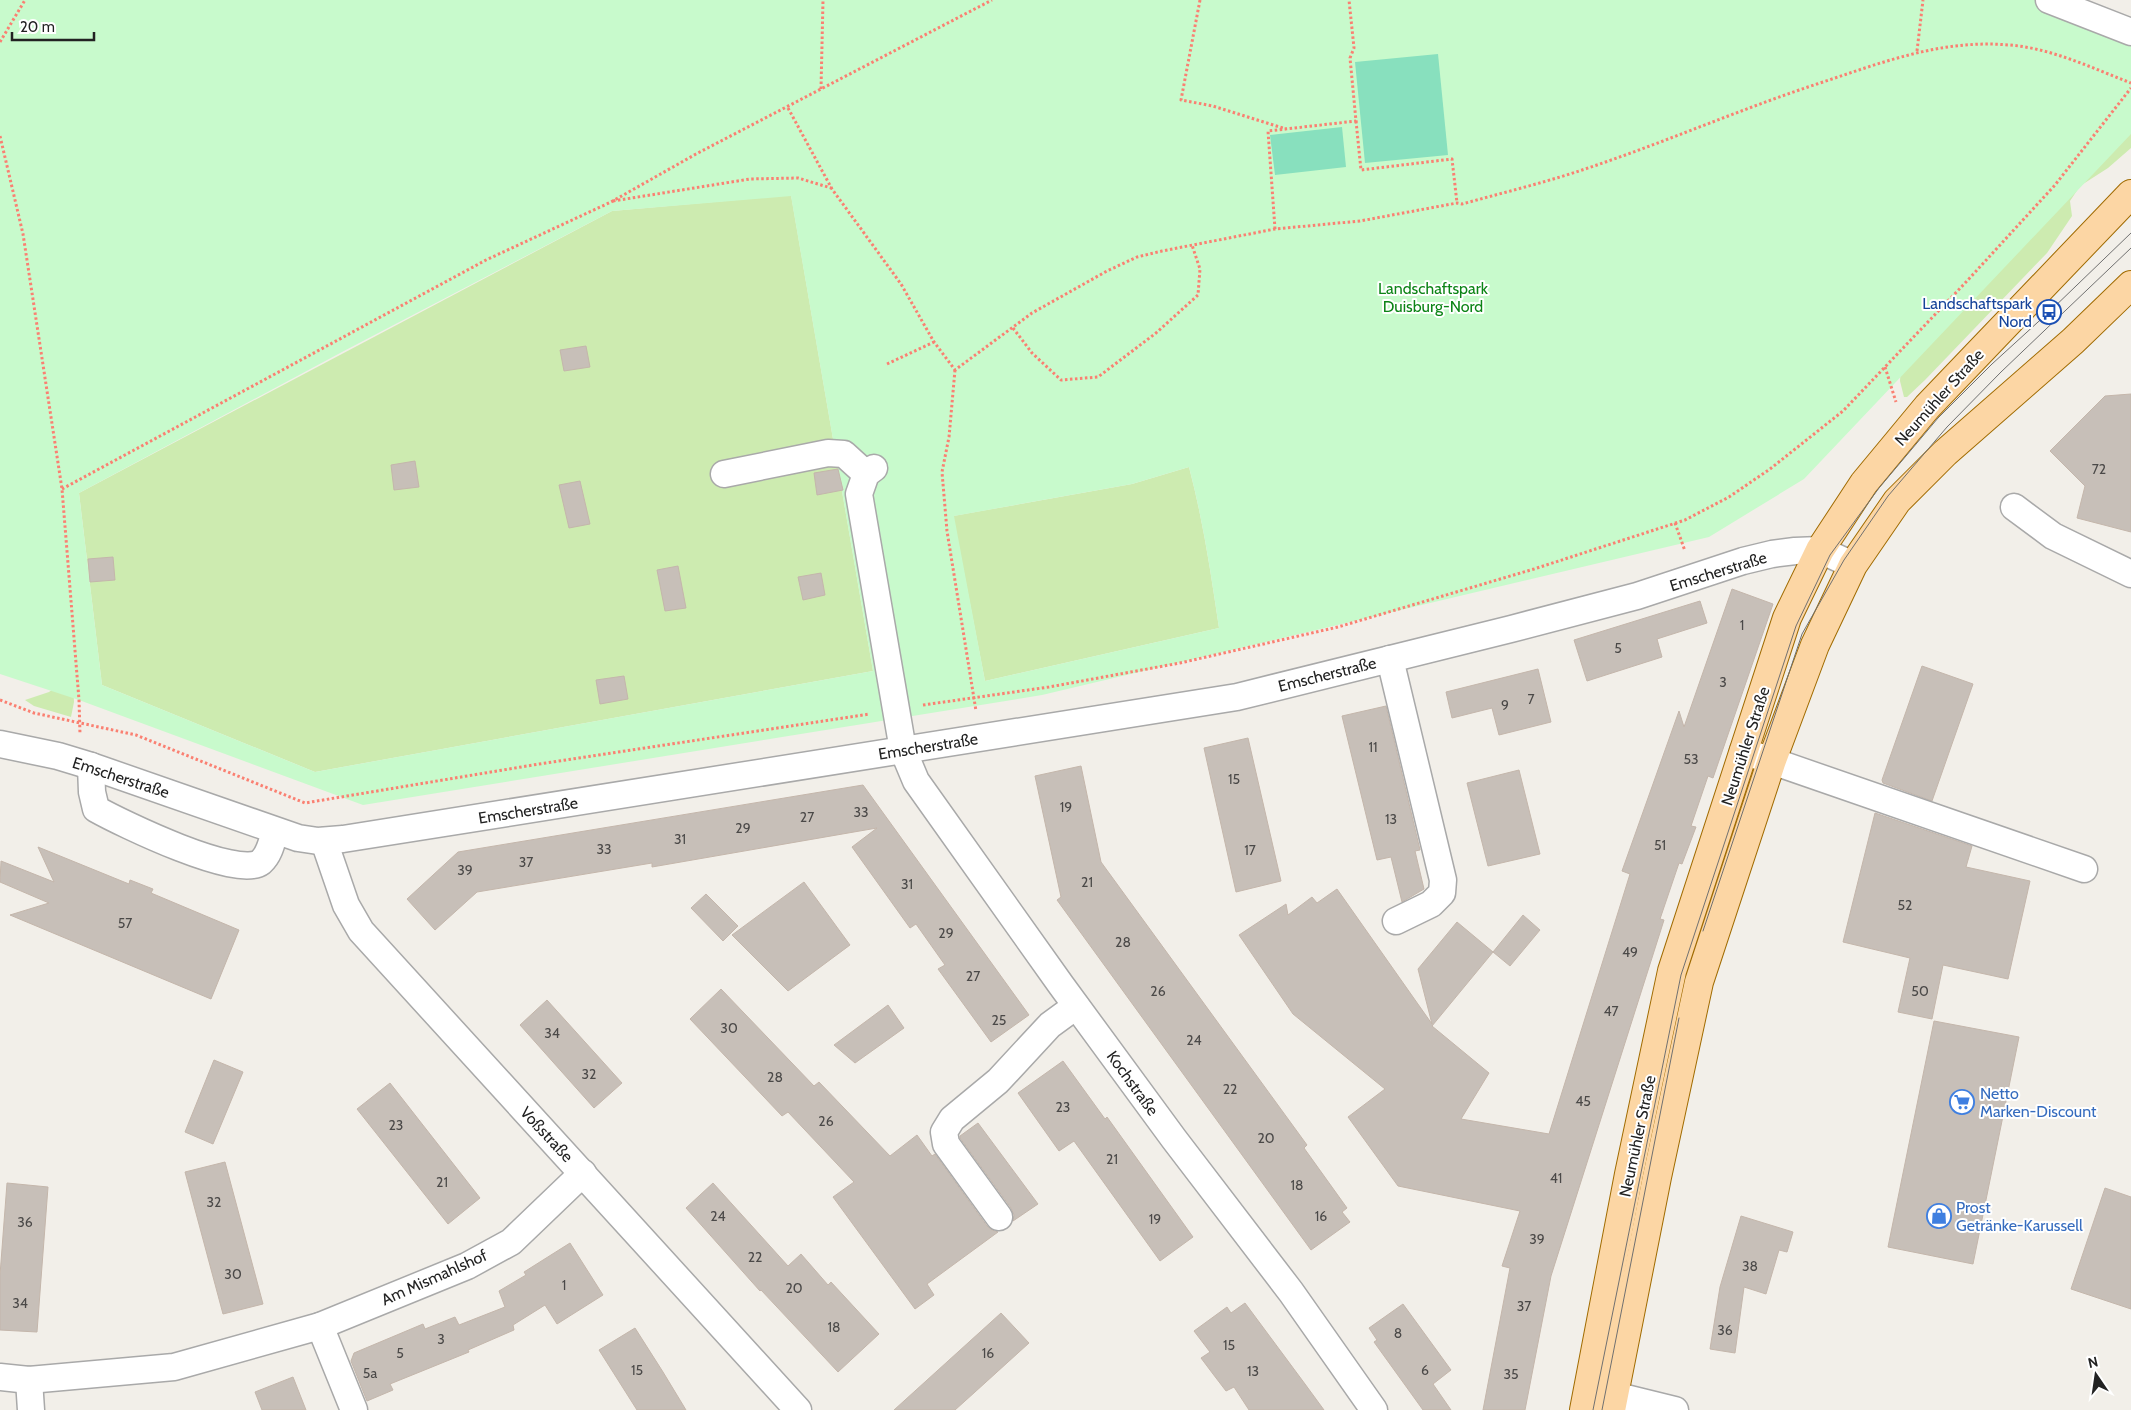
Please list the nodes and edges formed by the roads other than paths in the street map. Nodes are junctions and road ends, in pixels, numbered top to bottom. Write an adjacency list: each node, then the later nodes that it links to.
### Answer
1 (2048, 0): 2 (street)
2 (2131, 32)
3 (2131, 194): 7 (main road, Neumühler Straße)
4 (2131, 286): 8 (main road, Neumühler Straße)
5 (724, 474): 12 (street, Kochstraße)
6 (2014, 507): 9 (street)
7 (1820, 550): 8 (street, Emscherstraße); 10 (street, Emscherstraße); 13 (main road, Neumühler Straße)
8 (1853, 565): 14 (main road, Neumühler Straße)
9 (2131, 574)
10 (1390, 659): 12 (street, Emscherstraße); 19 (street)
11 (0, 744): 15 (street, Emscherstraße)
12 (903, 750): 17 (street, Emscherstraße); 20 (street, Kochstraße)
13 (1743, 751): 14 (street); 26 (main road, Neumühler Straße)
14 (1772, 760): 18 (street); 26 (main road, Neumühler Straße)
15 (85, 764): 16 (street, Emscherstraße); 16 (street)
16 (275, 830): 17 (street, Emscherstraße)
17 (324, 841): 21 (street, Voßstraße)
18 (2084, 869)
19 (1396, 921)
20 (1076, 1006): 22 (street); 30 (street, Kochstraße)
21 (583, 1173): 23 (street, Am Mismahlshof); 29 (street, Voßstraße)
22 (999, 1216)
23 (320, 1326): 25 (street, Am Mismahlshof); 28 (street)
24 (0, 1377): 25 (street, Am Mismahlshof)
25 (29, 1380): 27 (street)
26 (1596, 1406): 31 (street)
27 (30, 1410)
28 (354, 1410)
29 (798, 1410)
30 (1374, 1410)
31 (1675, 1410)

